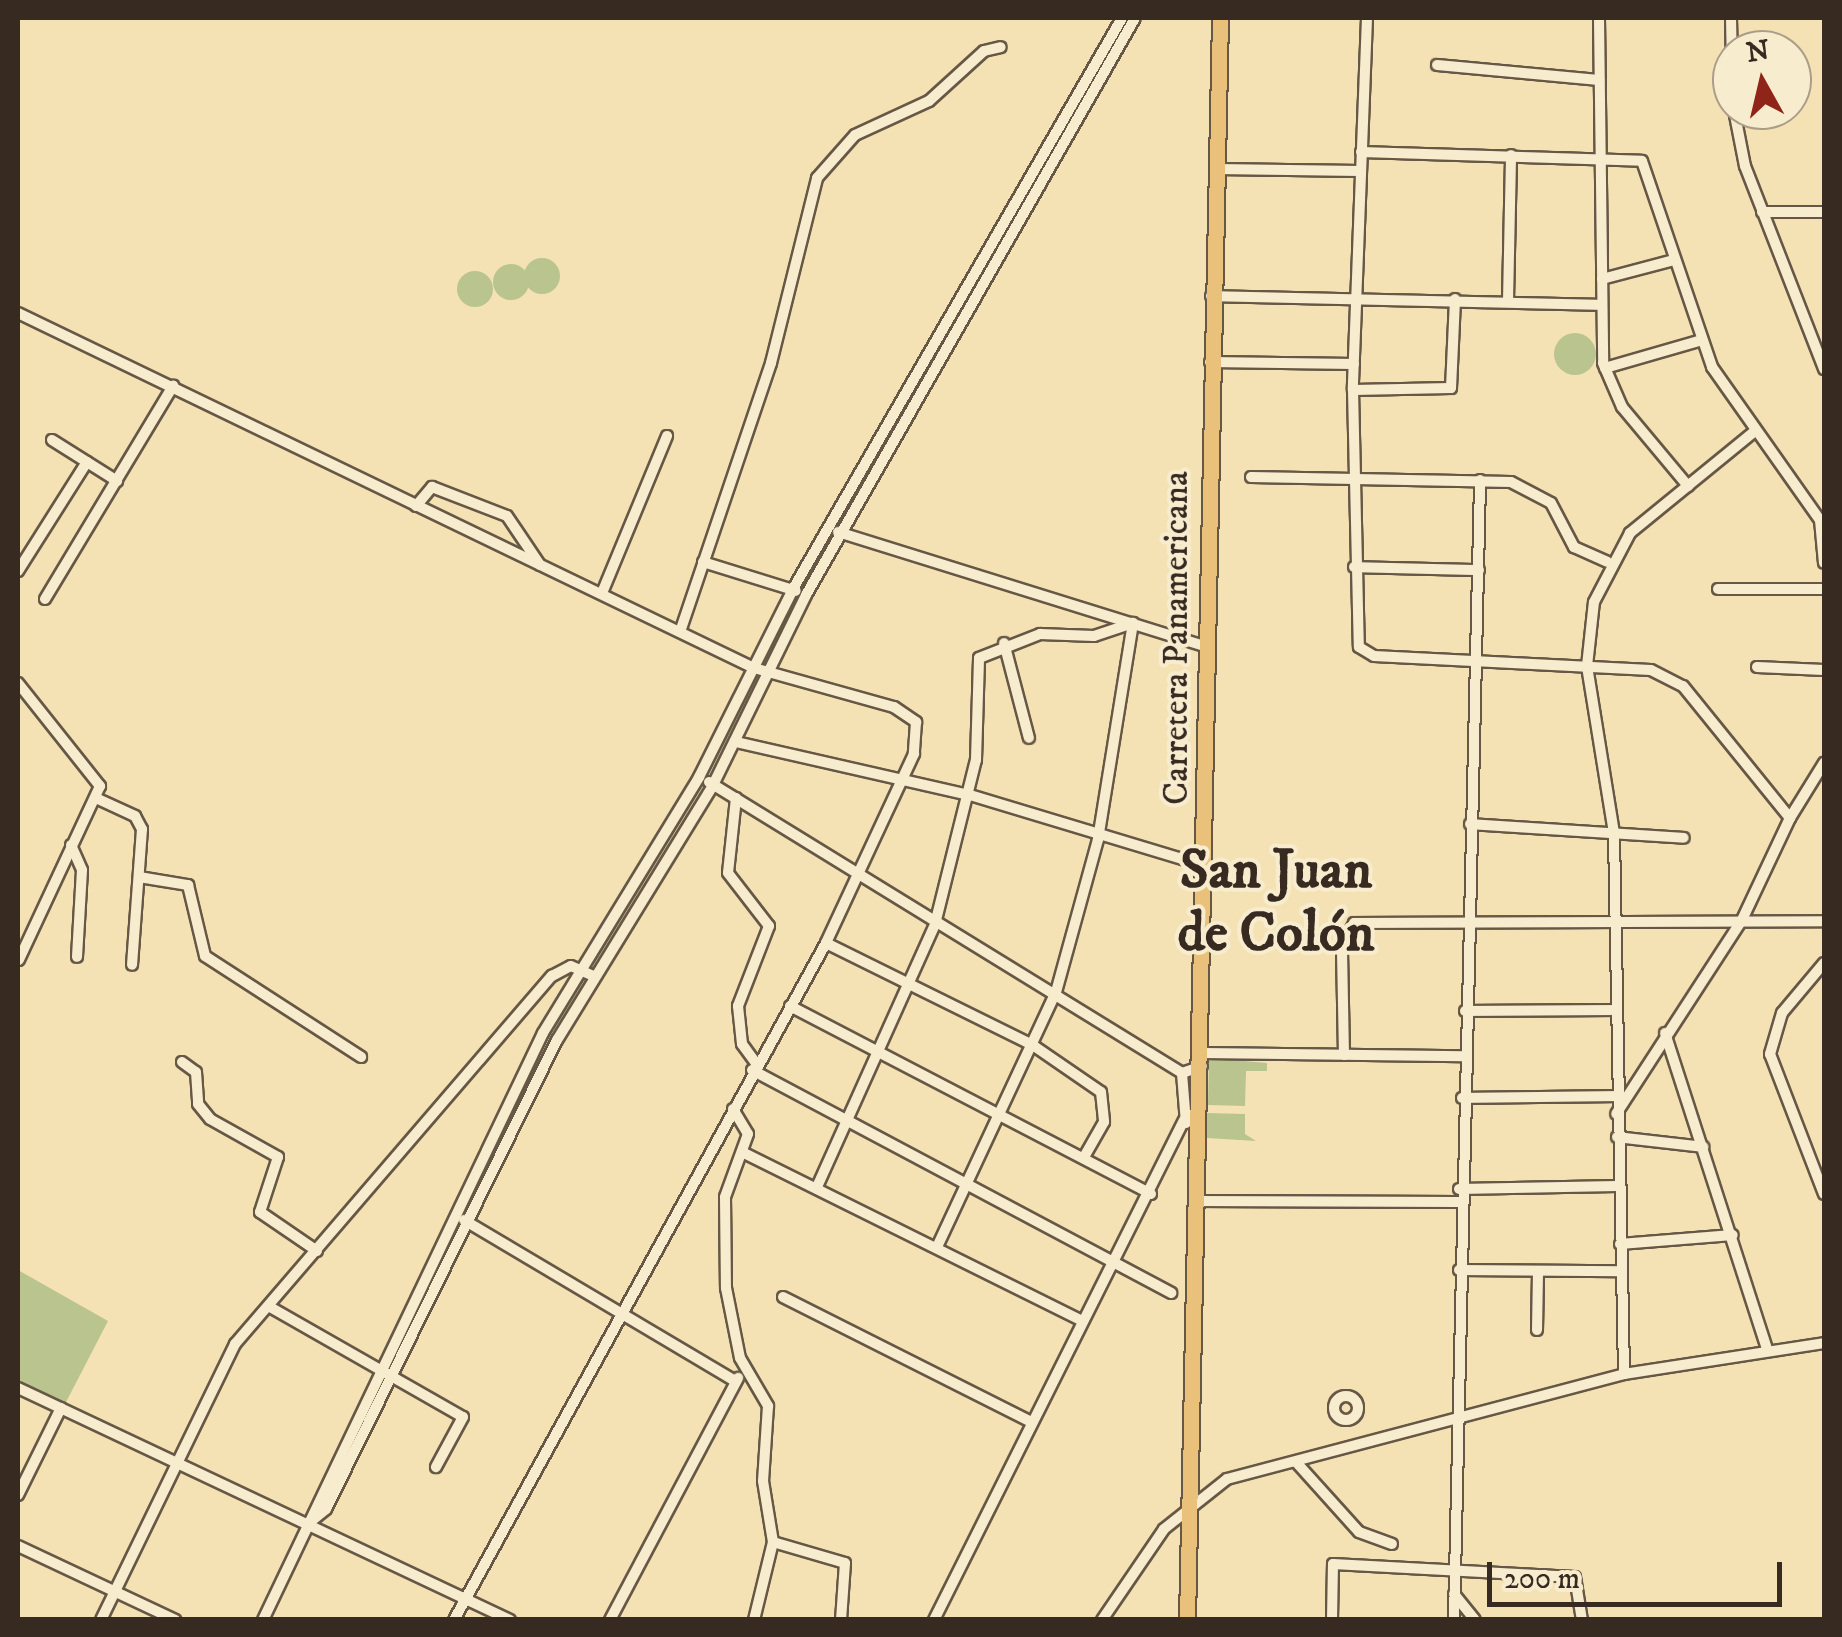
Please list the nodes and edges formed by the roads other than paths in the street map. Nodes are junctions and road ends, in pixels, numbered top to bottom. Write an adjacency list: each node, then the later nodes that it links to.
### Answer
1 (1122, 18): 42 (street)
2 (1136, 18): 43 (street)
3 (1220, 18): 13 (main road, Carretera Panamericana)
4 (1367, 18): 10 (street)
5 (1598, 18): 8 (street)
6 (1001, 48): 44 (street)
7 (1437, 65): 8 (street)
8 (1599, 80): 12 (street)
9 (1739, 130): 15 (street)
10 (1361, 152): 11 (street); 14 (street)
11 (1511, 154): 12 (street); 22 (street)
12 (1599, 160): 17 (street); 18 (street)
13 (1216, 169): 14 (street); 19 (main road, Carretera Panamericana)
14 (1360, 171): 20 (street)
15 (1762, 212): 16 (street); 29 (street)
16 (1824, 212)
17 (1674, 260): 18 (street); 25 (street)
18 (1602, 278): 23 (street)
19 (1210, 296): 20 (street); 26 (main road, Carretera Panamericana)
20 (1358, 296): 21 (street); 27 (street)
21 (1455, 299): 22 (street); 31 (street)
22 (1508, 301): 23 (street)
23 (1602, 305): 28 (street)
24 (18, 313): 30 (street)
25 (1702, 340): 28 (street); 32 (street)
26 (1210, 362): 27 (street); 60 (main road, Carretera Panamericana)
27 (1354, 364): 31 (street)
28 (1605, 368): 40 (street)
29 (1824, 369)
30 (174, 386): 39 (street); 41 (street)
31 (1353, 390): 37 (street)
32 (1754, 432): 40 (street); 46 (street)
33 (667, 436): 54 (street)
34 (52, 440): 35 (street)
35 (87, 462): 39 (street); 50 (street)
36 (1251, 476): 37 (street)
37 (1353, 478): 38 (street); 48 (street)
38 (1480, 480): 45 (street); 49 (street)
39 (117, 481): 56 (street)
40 (1688, 486): 45 (street)
41 (416, 506): 47 (street); 47 (street)
42 (828, 528): 43 (street); 51 (street)
43 (843, 534): 55 (street); 57 (street)
44 (703, 562): 51 (street); 58 (street)
45 (1607, 562): 62 (street)
46 (1824, 563)
47 (540, 566): 54 (street)
48 (1354, 567): 49 (street); 61 (street)
49 (1478, 570): 61 (street)
50 (18, 571)
51 (793, 589): 55 (street); 64 (street)
52 (1718, 589): 53 (street)
53 (1824, 589)
54 (602, 593): 58 (street)
55 (806, 595): 66 (street)
56 (45, 599)
57 (1133, 623): 59 (street); 60 (street); 80 (street)
58 (680, 629): 64 (street)
59 (1004, 643): 68 (street); 74 (street)
60 (1207, 647): 83 (main road, Carretera Panamericana)
61 (1477, 661): 62 (street); 78 (street)
62 (1588, 666): 77 (street); 79 (street)
63 (1757, 666): 65 (street)
64 (754, 668): 66 (street); 71 (street)
65 (1824, 669)
66 (768, 674): 69 (street); 72 (street)
67 (18, 684): 76 (street)
68 (1029, 738)
69 (736, 742): 72 (street); 73 (street)
70 (1824, 763): 77 (street)
71 (699, 777): 73 (street); 96 (street)
72 (904, 779): 74 (street); 85 (street)
73 (713, 785): 75 (street); 97 (street)
74 (970, 795): 80 (street); 90 (street)
75 (736, 798): 85 (street); 111 (street)
76 (98, 799): 82 (street); 84 (street)
77 (1790, 818): 87 (street)
78 (1470, 824): 79 (street); 86 (street)
79 (1614, 833): 81 (street); 88 (street)
80 (1098, 838): 83 (street); 99 (street)
81 (1684, 838)
82 (71, 845): 92 (street); 93 (street)
83 (1206, 867): 109 (main road, Carretera Panamericana)
84 (139, 877): 95 (street); 107 (street)
85 (856, 878): 90 (street); 91 (street)
86 (1466, 920): 88 (street); 102 (street); 106 (street)
87 (1742, 920): 88 (street); 89 (street); 103 (street)
88 (1614, 922): 101 (street)
89 (1824, 922)
90 (936, 924): 98 (street); 99 (street)
91 (826, 943): 98 (street); 100 (street)
92 (77, 957)
93 (19, 960)
94 (1824, 963): 130 (street)
95 (132, 965)
96 (580, 968): 97 (street); 133 (street); 138 (street)
97 (593, 976): 134 (street)
98 (910, 987): 104 (street); 105 (street)
99 (1056, 992): 104 (street); 112 (street)
100 (790, 1006): 105 (street); 111 (street)
101 (1611, 1010): 102 (street); 113 (street)
102 (1466, 1012): 108 (street)
103 (1665, 1033): 116 (street); 122 (street)
104 (1034, 1046): 117 (street); 124 (street)
105 (882, 1054): 117 (street); 118 (street)
106 (1344, 1055): 108 (street); 109 (street)
107 (361, 1056)
108 (1464, 1056): 114 (street)
109 (1203, 1060): 112 (street); 120 (main road, Carretera Panamericana)
110 (182, 1062): 138 (street)
111 (754, 1066): 115 (street); 118 (street)
112 (1182, 1073): 119 (street)
113 (1616, 1096): 114 (street); 116 (street)
114 (1462, 1098): 128 (street)
115 (733, 1109): 123 (street); 146 (street)
116 (1616, 1114): 121 (street)
117 (1004, 1116): 124 (street); 125 (street)
118 (849, 1118): 125 (street); 127 (street)
119 (1184, 1120): 120 (street); 129 (street)
120 (1198, 1136): 131 (main road, Carretera Panamericana)
121 (1617, 1137): 122 (street); 126 (street)
122 (1703, 1147): 135 (street)
123 (744, 1153): 127 (street); 153 (street)
124 (1084, 1156): 129 (street)
125 (970, 1180): 137 (street); 139 (street)
126 (1617, 1186): 128 (street); 136 (street)
127 (816, 1187): 137 (street)
128 (1459, 1188): 132 (street)
129 (1151, 1194): 139 (street)
130 (1824, 1194)
131 (1196, 1201): 132 (street); 164 (main road, Carretera Panamericana)
132 (1458, 1202): 140 (street)
133 (454, 1214): 134 (street); 151 (street)
134 (468, 1222): 146 (street); 152 (street)
135 (1733, 1235): 136 (street); 150 (street)
136 (1620, 1244): 141 (street)
137 (937, 1247): 147 (street)
138 (318, 1251): 145 (street)
139 (1116, 1259): 143 (street); 147 (street)
140 (1459, 1270): 142 (street); 158 (street)
141 (1622, 1270): 142 (street); 154 (street)
142 (1538, 1272): 148 (street)
143 (1171, 1293)
144 (784, 1297): 159 (street)
145 (270, 1307): 151 (street); 161 (street)
146 (622, 1315): 155 (street); 172 (street)
147 (1082, 1321): 159 (street)
148 (1537, 1330)
149 (1824, 1343): 150 (street)
150 (1767, 1348): 154 (street)
151 (380, 1365): 152 (street); 165 (street)
152 (394, 1372): 162 (street); 165 (street)
153 (749, 1373): 155 (street); 166 (street)
154 (1624, 1374): 158 (street)
155 (734, 1380): 178 (street)
156 (18, 1388): 157 (street)
157 (60, 1408): 161 (street); 163 (street)
158 (1458, 1416): 160 (street); 169 (street)
159 (1031, 1422): 181 (street)
160 (1296, 1462): 164 (street); 167 (street)
161 (179, 1464): 165 (street); 170 (street)
162 (436, 1467)
163 (18, 1495)
164 (1188, 1507): 182 (street); 183 (main road, Carretera Panamericana)
165 (310, 1523): 172 (street); 175 (street)
166 (772, 1542): 179 (street); 180 (street)
167 (1392, 1544)
168 (18, 1546): 170 (street)
169 (1455, 1571): 171 (street); 184 (street); 187 (street)
170 (115, 1592): 173 (street); 174 (street)
171 (1454, 1594): 185 (street); 186 (street)
172 (465, 1599): 176 (street); 177 (street)
173 (101, 1620)
174 (175, 1620)
175 (263, 1620)
176 (454, 1620)
177 (510, 1620)
178 (610, 1620)
179 (754, 1620)
180 (841, 1620)
181 (934, 1620)
182 (1102, 1620)
183 (1187, 1620)
184 (1332, 1620)
185 (1454, 1620)
186 (1475, 1620)
187 (1582, 1620)

